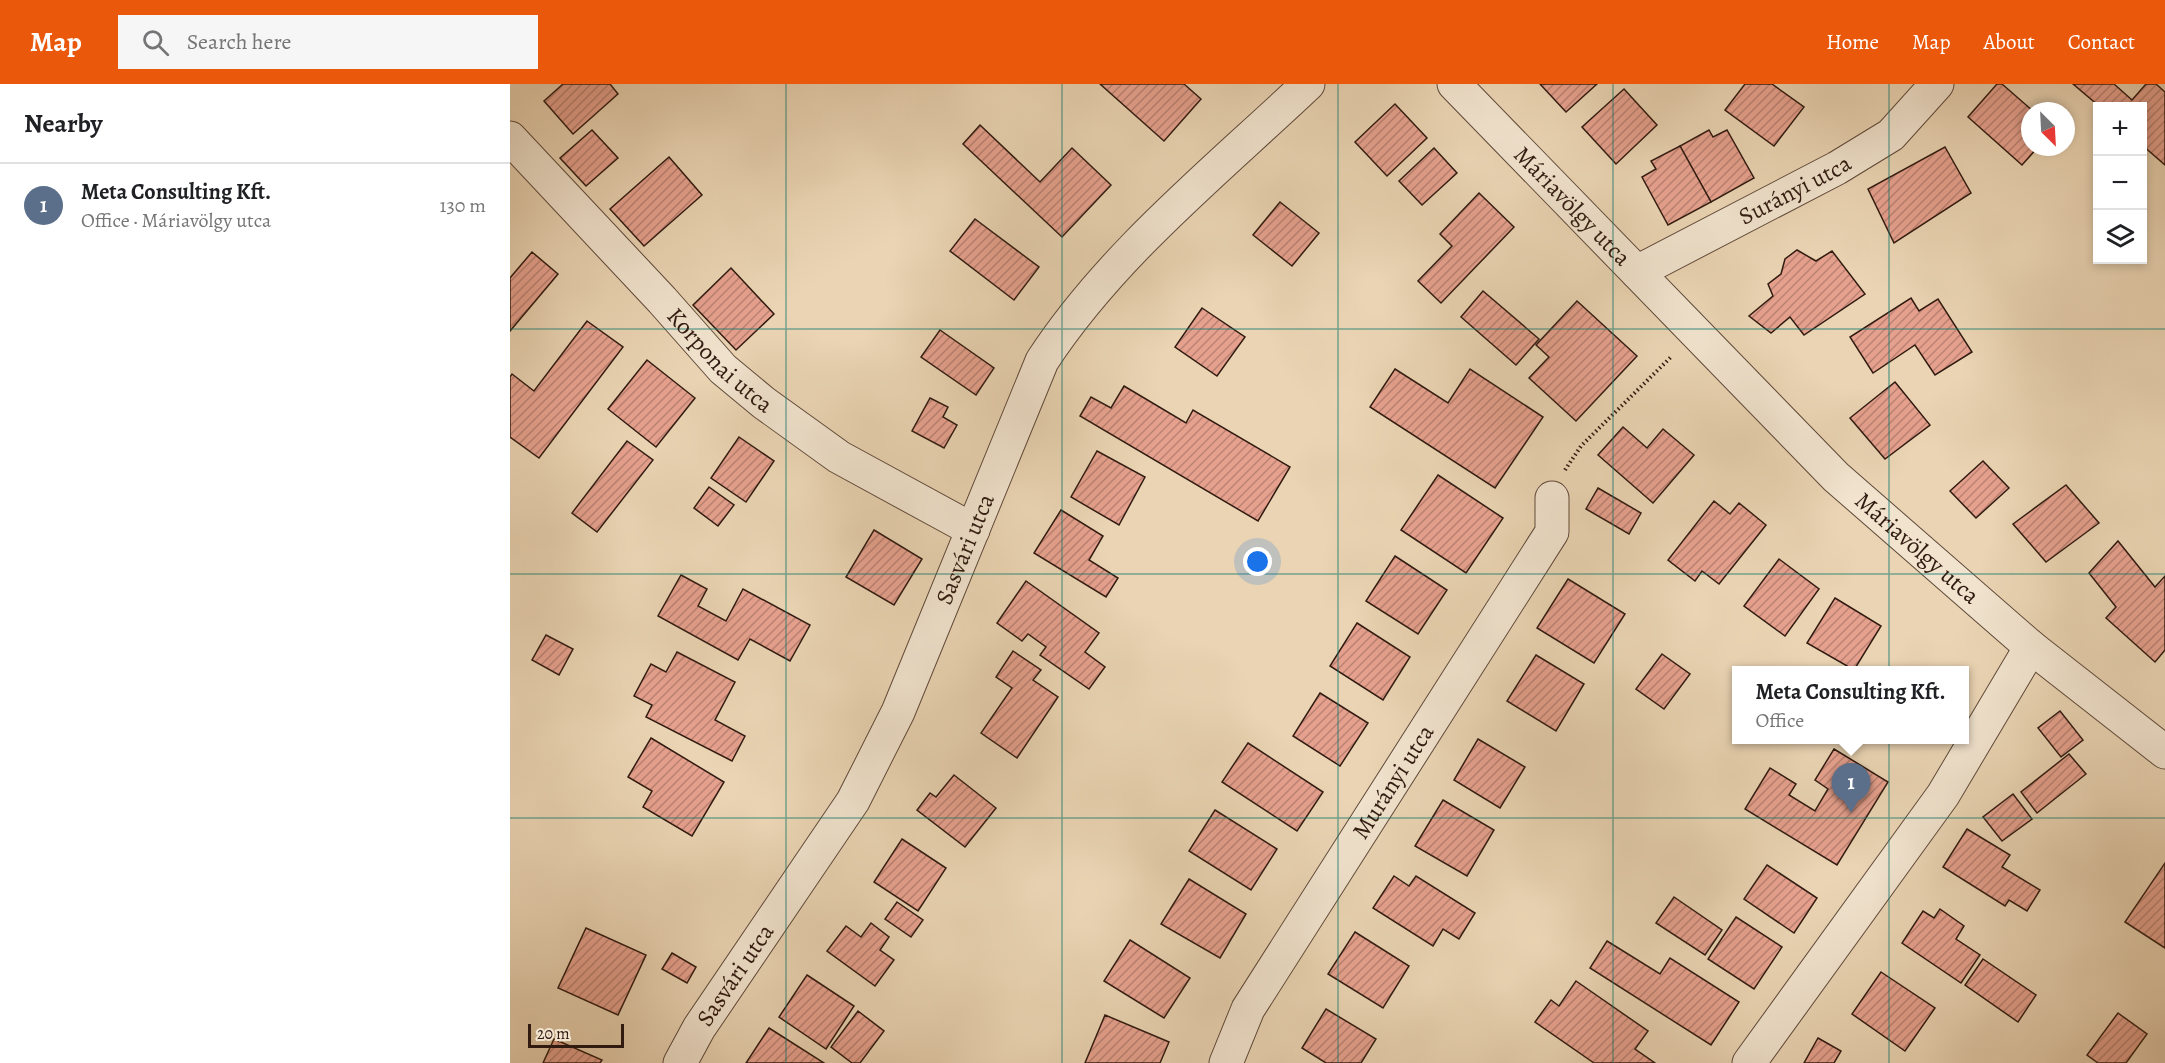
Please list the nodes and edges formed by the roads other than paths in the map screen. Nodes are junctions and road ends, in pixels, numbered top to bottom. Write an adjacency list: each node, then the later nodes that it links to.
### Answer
1 (1308, 84): 7 (street, Sasvári utca)
2 (1454, 84): 5 (street, Máriavölgy utca)
3 (1937, 84): 5 (street, Surányi utca)
4 (510, 138): 7 (street, Korponai utca)
5 (1637, 272): 8 (street, Máriavölgy utca)
6 (1552, 498): 10 (street, Murányi utca)
7 (973, 530): 11 (street, Sasvári utca)
8 (2031, 647): 9 (street, Máriavölgy utca); 12 (street)
9 (2165, 752)
10 (1237, 1058)
11 (680, 1063)
12 (1749, 1063)

